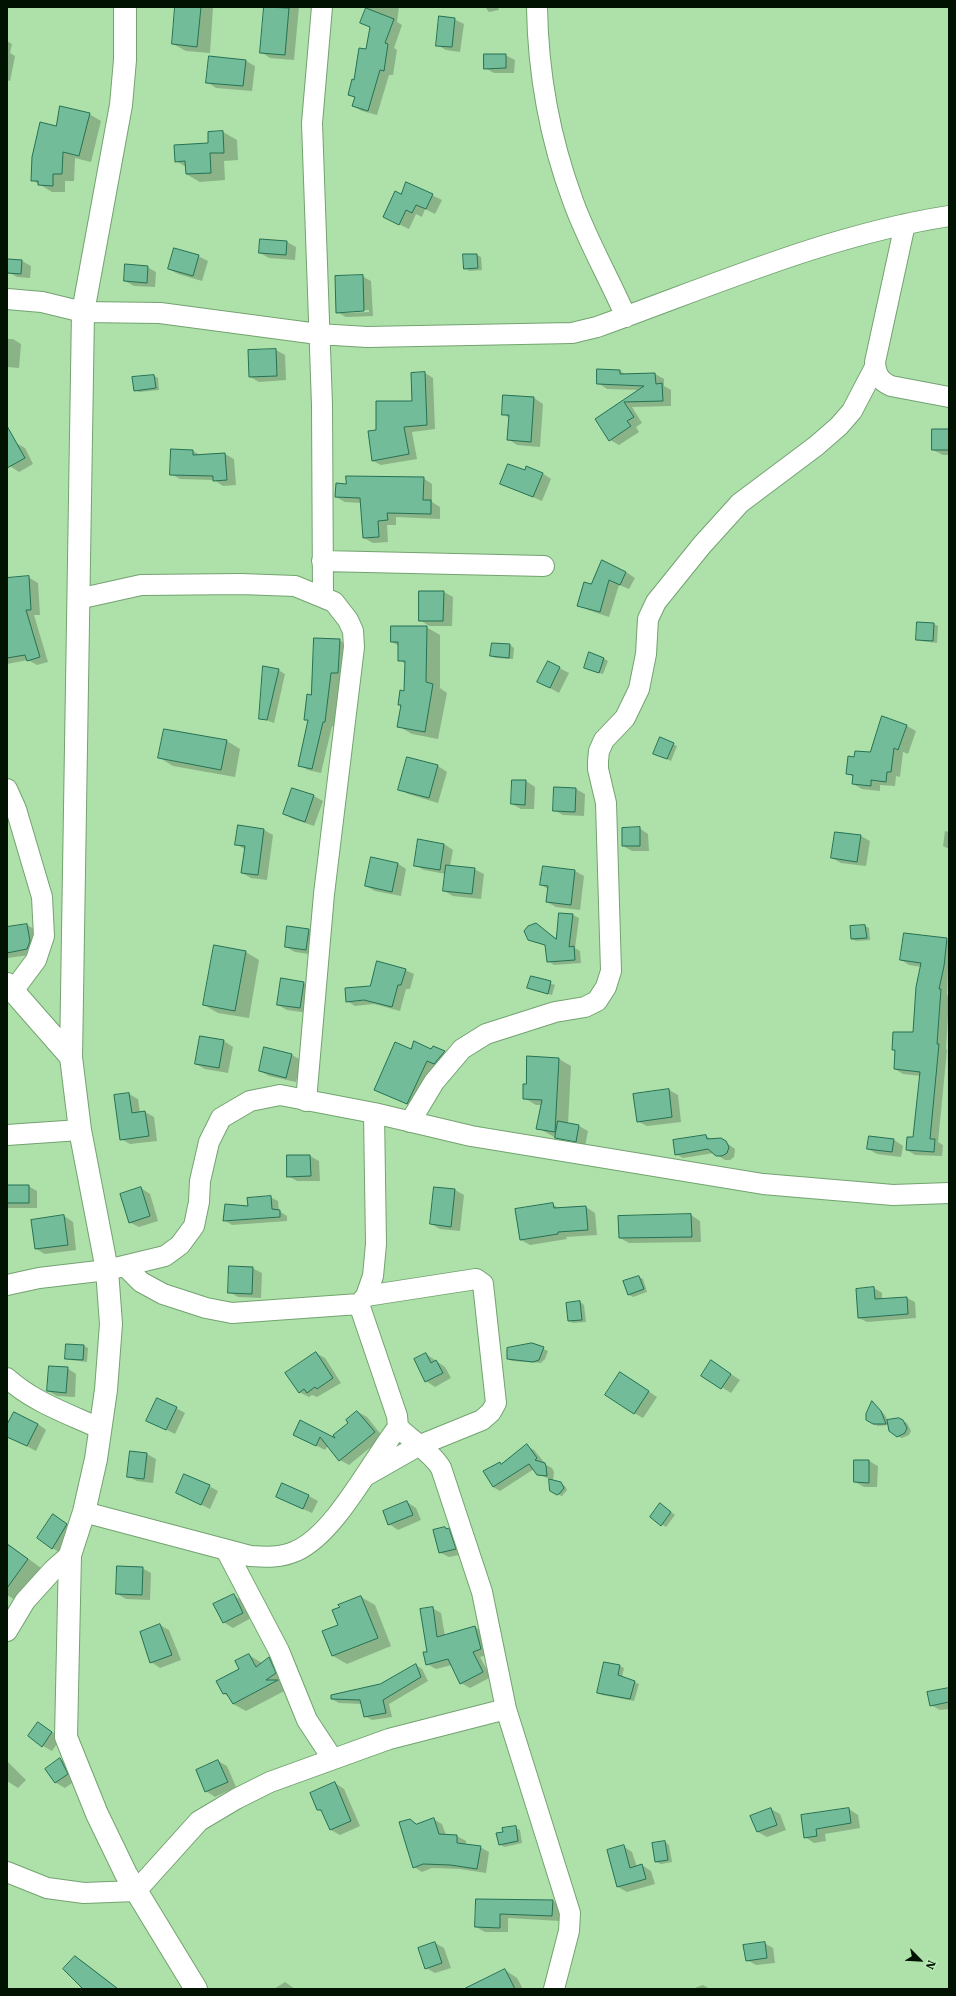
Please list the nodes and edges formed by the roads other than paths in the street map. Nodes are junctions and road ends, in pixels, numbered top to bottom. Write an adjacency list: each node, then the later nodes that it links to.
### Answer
1 (125, 7): 7 (street)
2 (322, 7): 9 (street)
3 (537, 7): 8 (street)
4 (949, 216): 5 (street)
5 (905, 224): 8 (street); 10 (street)
6 (7, 299): 7 (street)
7 (83, 312): 9 (street); 15 (street)
8 (626, 317): 9 (street)
9 (318, 334): 12 (street)
10 (875, 367): 11 (street); 21 (street)
11 (949, 397)
12 (322, 561): 13 (street); 14 (street)
13 (544, 566)
14 (323, 596): 15 (street); 19 (street)
15 (78, 599): 18 (street)
16 (7, 789): 17 (street)
17 (10, 988): 18 (street)
18 (71, 1057): 22 (street)
19 (306, 1101): 20 (street); 25 (street)
20 (374, 1114): 21 (street); 27 (street)
21 (410, 1122): 24 (street)
22 (80, 1130): 23 (street); 25 (street)
23 (7, 1135)
24 (949, 1193)
25 (116, 1268): 26 (street); 27 (street); 30 (street)
26 (7, 1285)
27 (363, 1300): 29 (street); 31 (street)
28 (7, 1378): 30 (street)
29 (398, 1427): 31 (street); 32 (street)
30 (101, 1429): 33 (street)
31 (418, 1446): 32 (street); 37 (street)
32 (365, 1476): 34 (street)
33 (84, 1512): 34 (street); 35 (street)
34 (226, 1550): 38 (street)
35 (70, 1555): 36 (street); 40 (street)
36 (7, 1631)
37 (506, 1708): 38 (street); 42 (street)
38 (332, 1758): 40 (street)
39 (7, 1872): 40 (street)
40 (136, 1891): 41 (street)
41 (196, 1989)
42 (554, 1989)

